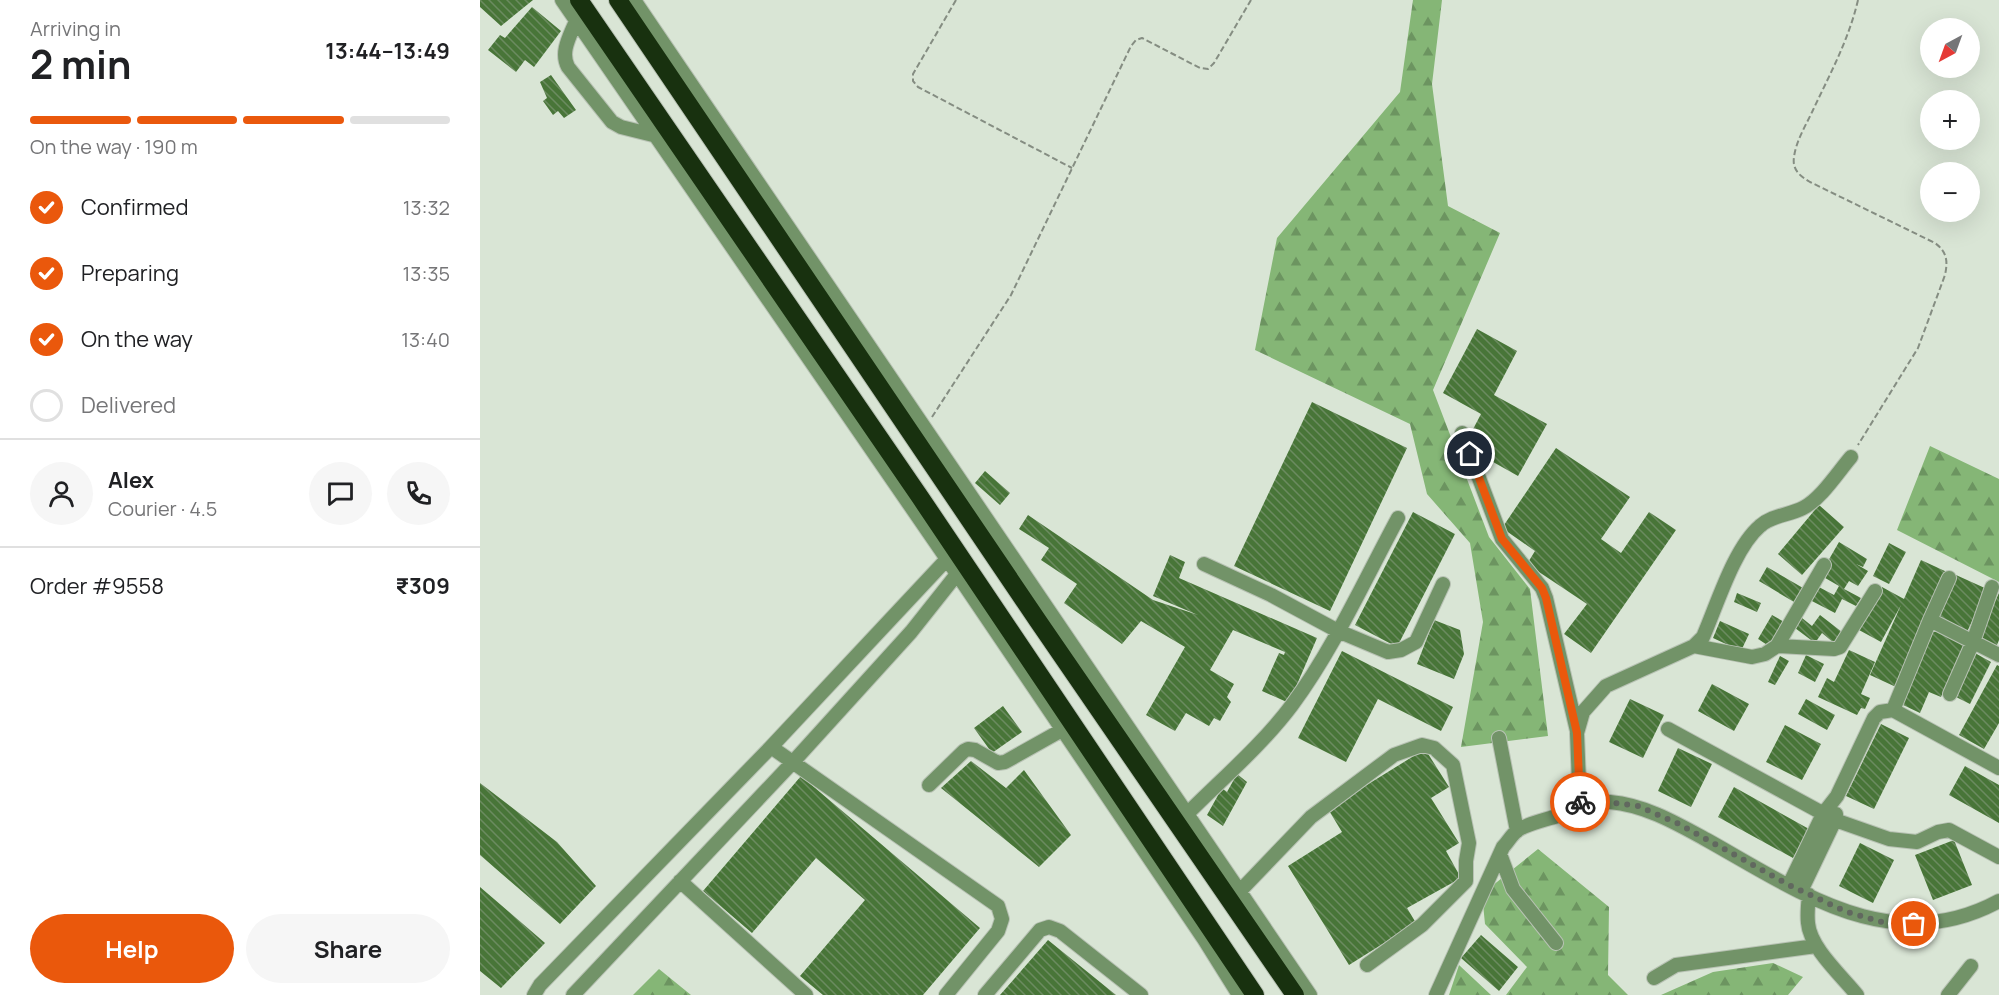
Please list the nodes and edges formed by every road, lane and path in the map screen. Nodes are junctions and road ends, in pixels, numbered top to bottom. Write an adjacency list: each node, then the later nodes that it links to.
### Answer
1 (562, 0): 8 (street)
2 (579, 0): 61 (highway)
3 (618, 0): 62 (highway)
4 (634, 0): 11 (street)
5 (956, 0): 10 (path)
6 (1251, 0): 10 (path)
7 (1858, 0): 13 (path)
8 (576, 21): 9 (street); 9 (street)
9 (653, 135): 15 (street)
10 (1072, 168): 11 (path)
11 (925, 428): 40 (street)
12 (1462, 432): 33 (street)
13 (1851, 457): 26 (street)
14 (1398, 518): 24 (street)
15 (947, 559): 18 (street); 35 (street)
16 (1204, 564): 24 (street)
17 (1824, 565): 27 (street)
18 (957, 574): 32 (street); 36 (street)
19 (1949, 578): 23 (street)
20 (1443, 584): 24 (street)
21 (1992, 587): 25 (street)
22 (1875, 591): 27 (street)
23 (1930, 620): 25 (street); 30 (street)
24 (1338, 631): 40 (street)
25 (1973, 642): 28 (street); 29 (street)
26 (1694, 646): 27 (street); 33 (street)
27 (1777, 646)
28 (1999, 655)
29 (1950, 694)
30 (1893, 710): 37 (street); 41 (street)
31 (1668, 729): 41 (street)
32 (1062, 730): 38 (street); 60 (street)
33 (1577, 733): 39 (street)
34 (1499, 738): 42 (street)
35 (774, 743): 36 (street); 54 (street)
36 (793, 762): 45 (street); 57 (street)
37 (1999, 768)
38 (929, 785)
39 (1580, 808): 42 (street); 46 (street)
40 (1187, 814): 47 (street)
41 (1829, 817): 44 (street); 46 (street)
42 (1523, 828): 43 (street)
43 (1500, 854): 49 (street); 64 (street)
44 (1999, 857)
45 (680, 881): 55 (street); 56 (street)
46 (1799, 890): 48 (street); 50 (street)
47 (1240, 891): 51 (street); 63 (street)
48 (1999, 901)
49 (1556, 943)
50 (1816, 946): 53 (street); 65 (street)
51 (1367, 965)
52 (1971, 966): 66 (street)
53 (1654, 978)
54 (534, 995)
55 (573, 995)
56 (806, 995)
57 (946, 995)
58 (985, 995): 59 (street)
59 (1141, 995)
60 (1239, 995)
61 (1255, 995)
62 (1294, 995)
63 (1310, 995)
64 (1436, 995)
65 (1857, 995)
66 (1948, 995)

